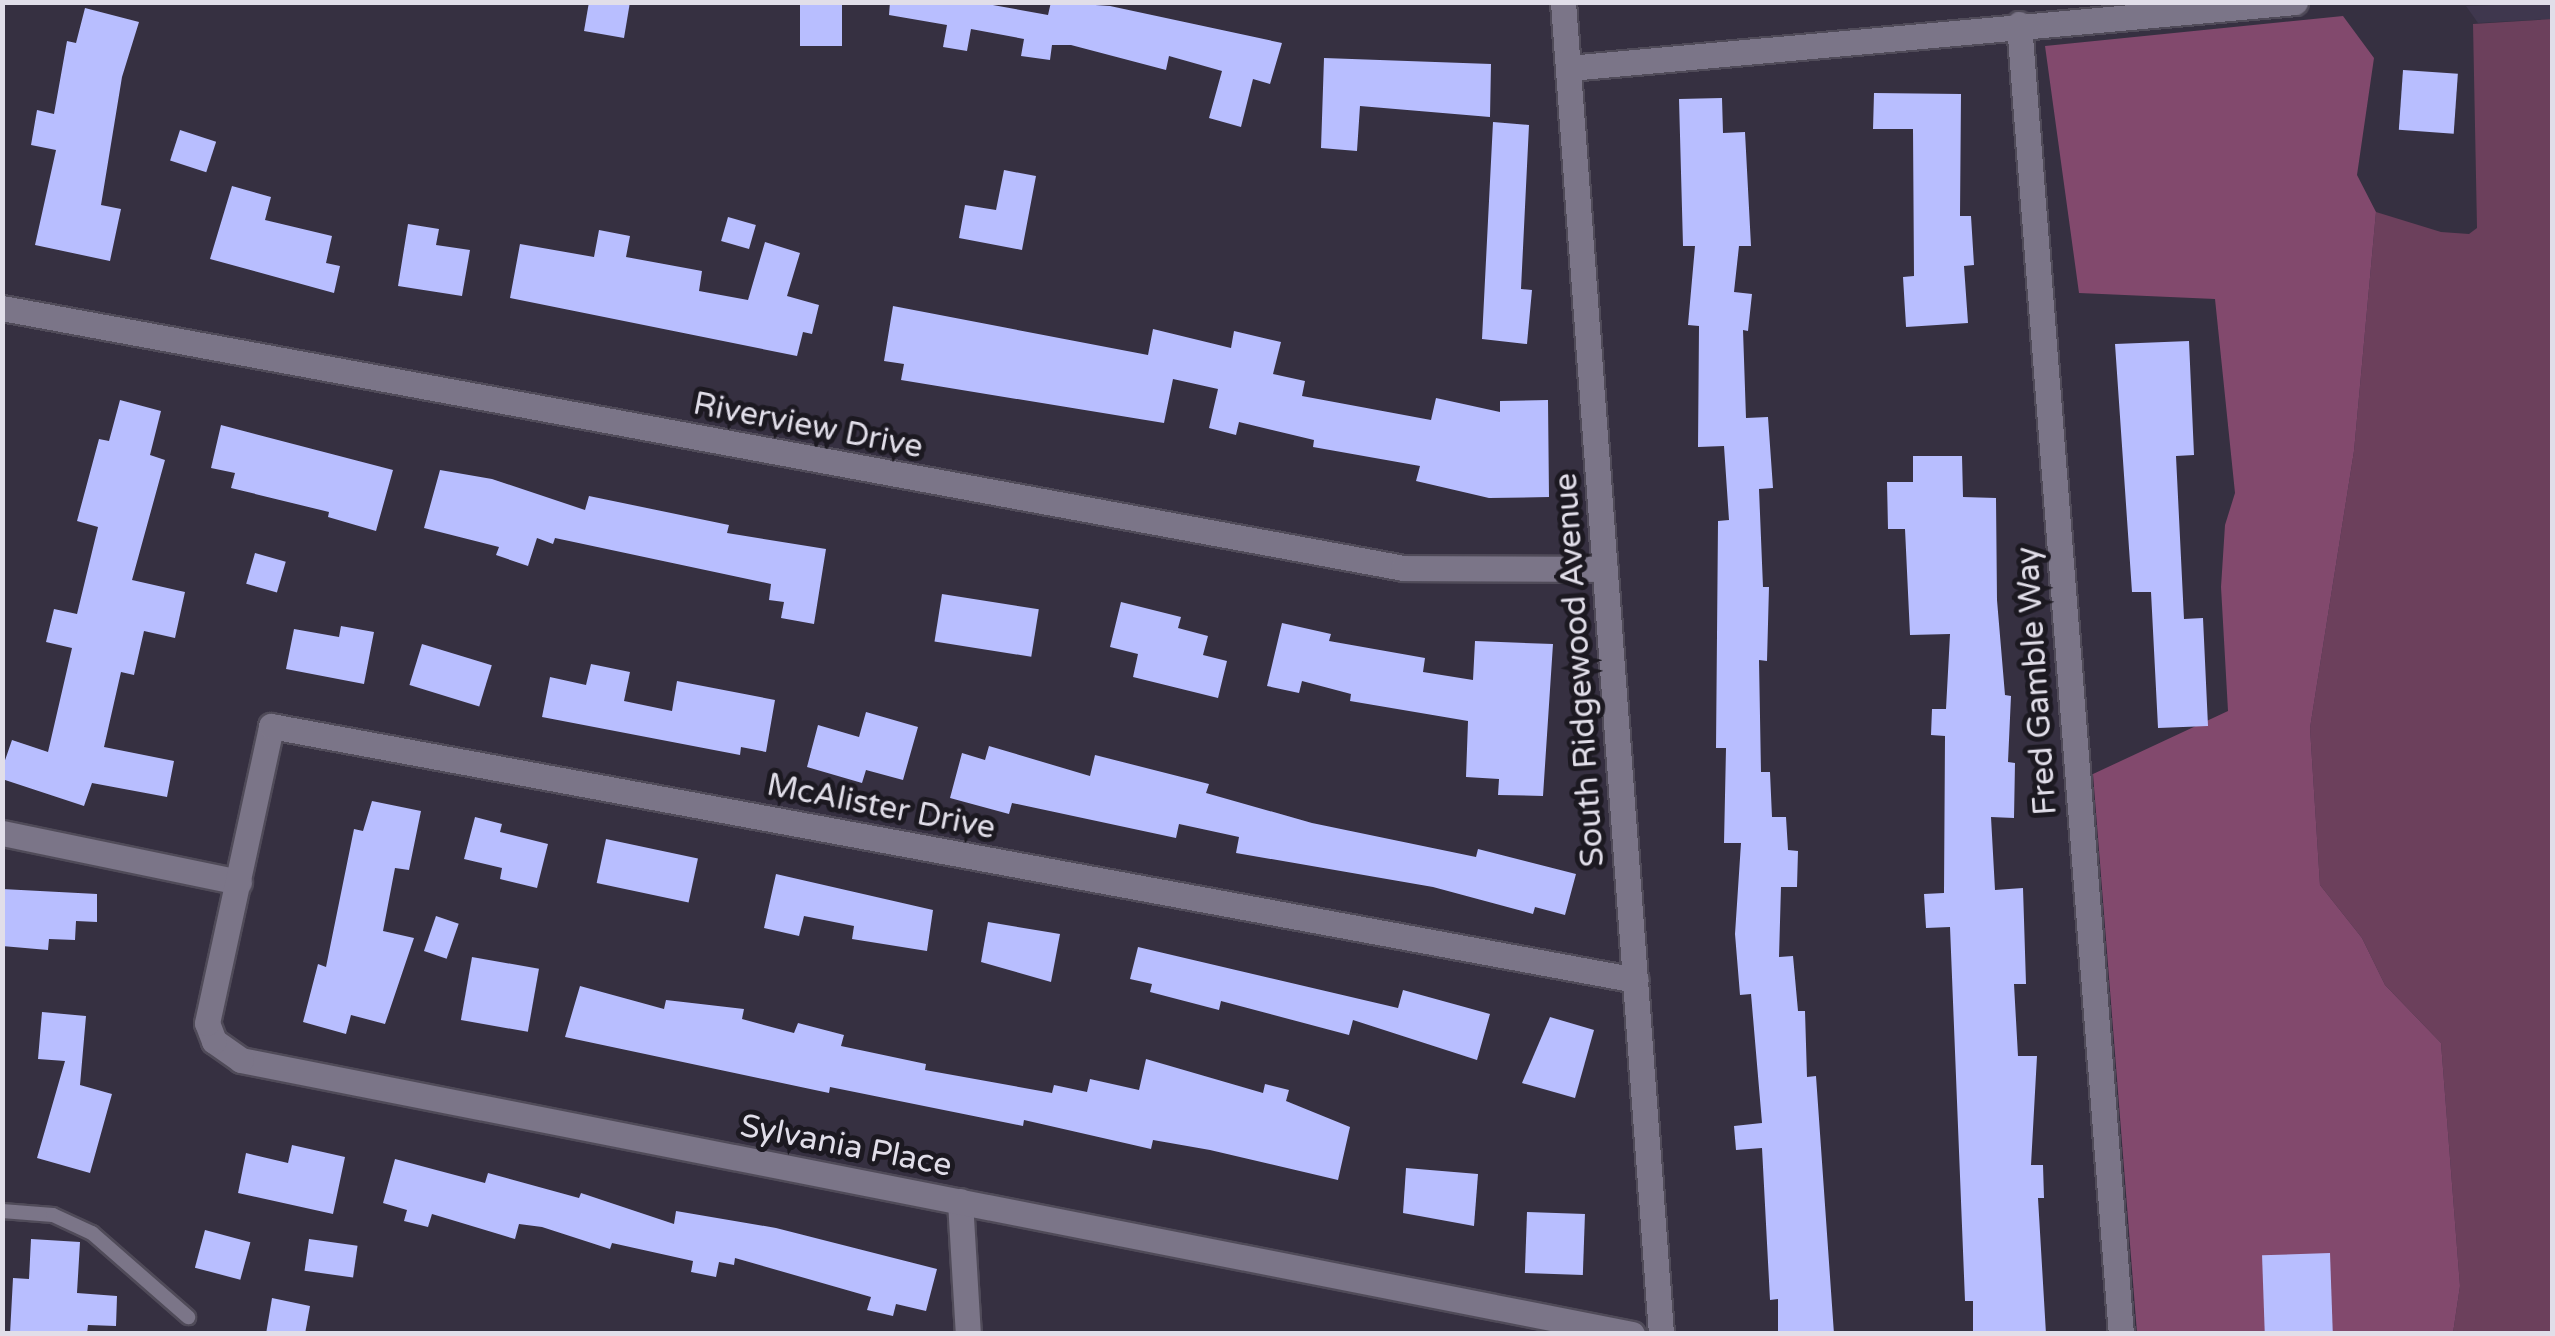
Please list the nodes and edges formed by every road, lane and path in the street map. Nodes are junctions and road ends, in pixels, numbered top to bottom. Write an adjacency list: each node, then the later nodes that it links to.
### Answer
1 (1563, 2): 4 (street, South Ridgewood Avenue)
2 (2294, 2): 3 (street)
3 (2018, 24): 4 (street); 16 (street, Fred Gamble Way)
4 (1569, 68): 6 (street, South Ridgewood Avenue)
5 (2, 308): 6 (street, Riverview Drive)
6 (1605, 568): 9 (street, South Ridgewood Avenue)
7 (2, 833): 8 (street)
8 (239, 882): 9 (street, McAlister Drive); 10 (street, Sylvania Place)
9 (1636, 980): 15 (street, South Ridgewood Avenue)
10 (960, 1201): 13 (street); 14 (street, Sylvania Place)
11 (2, 1211): 12 (lane)
12 (188, 1317)
13 (968, 1334)
14 (1632, 1334)
15 (1660, 1334)
16 (2121, 1334)

